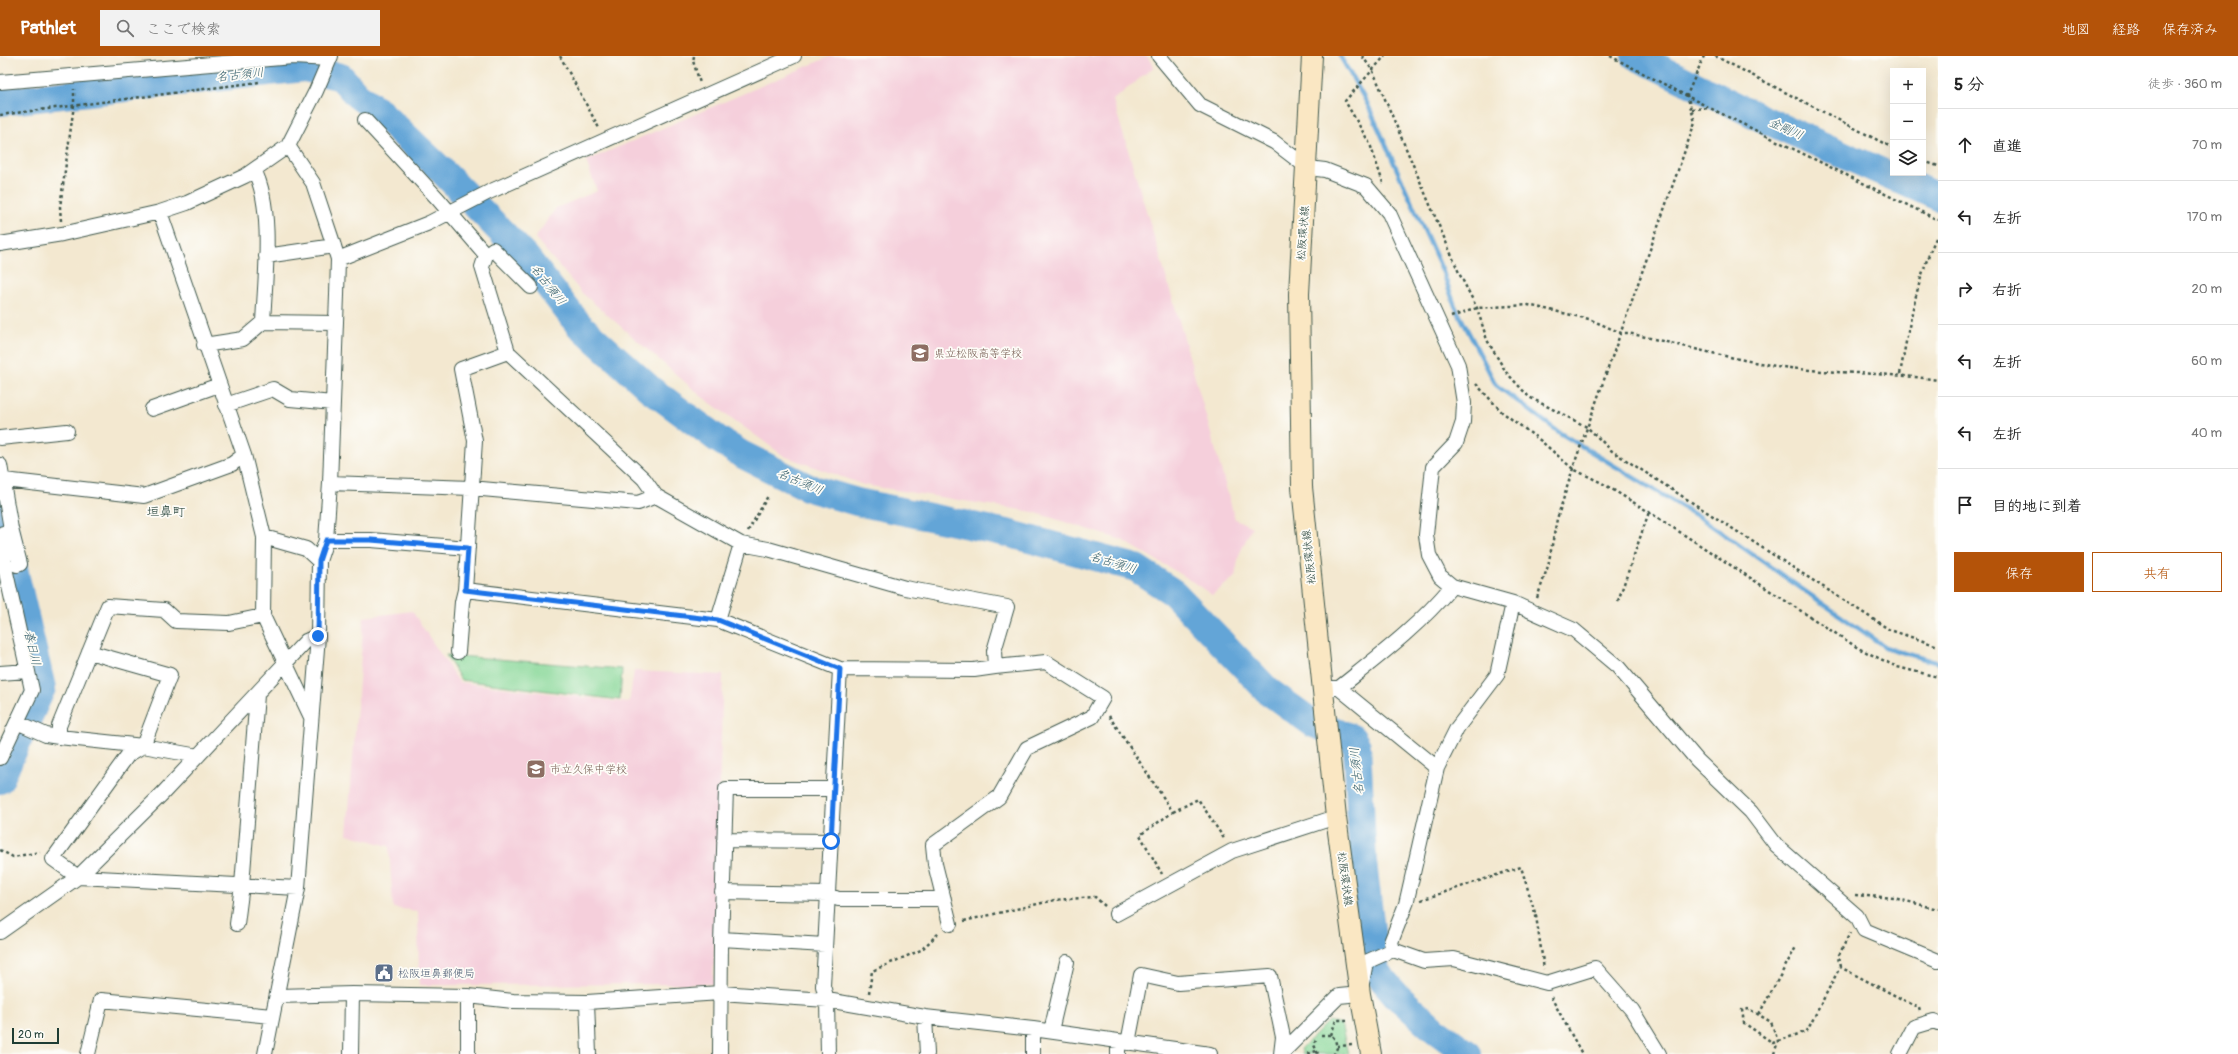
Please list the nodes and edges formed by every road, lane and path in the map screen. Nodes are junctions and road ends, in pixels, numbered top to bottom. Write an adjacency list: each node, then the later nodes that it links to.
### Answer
1 (293, 56): 11 (street); 14 (street)
2 (560, 56): 23 (path)
3 (694, 56): 17 (path)
4 (1159, 56): 28 (street)
5 (1362, 56): 13 (path)
6 (1385, 56): 13 (path)
7 (1610, 56): 16 (path)
8 (1704, 56): 16 (path)
9 (1715, 56): 25 (path)
10 (789, 57): 17 (street)
11 (330, 58): 24 (street)
12 (1312, 65): 28 (main road, 松阪環状線)
13 (1373, 70): 30 (path); 42 (path)
14 (0, 82)
15 (259, 82): 18 (path)
16 (1687, 95): 19 (path); 20 (path)
17 (704, 97): 23 (street)
18 (74, 104): 21 (path); 34 (path)
19 (1710, 108): 20 (path); 33 (path)
20 (1692, 109): 46 (path)
21 (0, 115)
22 (365, 120): 32 (street)
23 (606, 140): 32 (street)
24 (288, 146): 29 (street); 37 (street)
25 (1890, 146)
26 (1926, 162): 27 (path)
27 (1938, 166)
28 (1308, 168): 44 (street); 92 (main road, 松阪環状線)
29 (254, 170): 31 (street); 39 (street)
30 (1384, 186)
31 (160, 212): 34 (street); 47 (street)
32 (448, 213): 38 (street); 40 (street)
33 (1938, 220)
34 (62, 234): 36 (street)
35 (1936, 236): 50 (path)
36 (0, 244)
37 (334, 246): 39 (street); 40 (street)
38 (486, 255): 41 (street); 48 (street)
39 (266, 256): 43 (street)
40 (338, 260): 45 (street)
41 (531, 287)
42 (1477, 308): 44 (path); 46 (path); 56 (path)
43 (263, 322): 45 (street); 47 (street)
44 (1438, 322): 49 (street)
45 (336, 323): 53 (street)
46 (1620, 333): 50 (path); 56 (path)
47 (204, 345): 52 (street)
48 (508, 352): 64 (street); 65 (street)
49 (1458, 365): 61 (path); 75 (street)
50 (1900, 374): 51 (path)
51 (1938, 380)
52 (219, 385): 54 (street); 55 (street)
53 (333, 403): 54 (street); 63 (street)
54 (226, 405): 59 (street)
55 (152, 409)
56 (1587, 427): 61 (path); 83 (path)
57 (66, 431): 58 (street)
58 (0, 438)
59 (244, 455): 62 (street); 69 (street)
60 (0, 465): 62 (street)
61 (1573, 469): 67 (path); 79 (path)
62 (4, 480): 74 (street)
63 (330, 483): 64 (street); 70 (street)
64 (471, 488): 65 (street); 72 (street)
65 (656, 496): 71 (street)
66 (768, 496): 71 (path)
67 (1649, 512): 77 (path); 91 (path)
68 (3, 533): 74 (street)
69 (264, 537): 73 (street); 80 (street)
70 (326, 540): 72 (street); 73 (street)
71 (741, 544): 81 (street); 87 (street)
72 (468, 548): 76 (street)
73 (319, 561): 82 (street)
74 (8, 567): 89 (street)
75 (1452, 586): 78 (street); 92 (street)
76 (465, 590): 81 (street); 85 (street)
77 (1618, 601)
78 (1513, 603): 79 (street); 101 (street)
79 (1533, 610): 116 (street)
80 (263, 616): 84 (street); 86 (street)
81 (718, 620): 88 (street)
82 (318, 636): 86 (street); 94 (street)
83 (1938, 646)
84 (89, 652): 97 (street); 98 (street)
85 (458, 652)
86 (286, 664): 93 (street); 94 (street)
87 (995, 667): 88 (street); 95 (street)
88 (840, 669): 102 (street)
89 (28, 671): 90 (street); 96 (street)
90 (0, 673)
91 (1938, 677)
92 (1329, 693): 101 (street); 104 (main road, 松阪環状線)
93 (257, 695): 99 (street); 111 (street)
94 (312, 717): 113 (street)
95 (1092, 717): 103 (path); 117 (street)
96 (17, 722): 97 (street); 100 (street)
97 (59, 737): 98 (street)
98 (143, 746): 99 (street); 109 (street)
99 (198, 756): 110 (street)
100 (0, 758)
101 (1437, 768): 118 (street)
102 (834, 789): 105 (street); 106 (street)
103 (1173, 812): 108 (path); 112 (path)
104 (1336, 817): 108 (street); 135 (main road, 松阪環状線)
105 (724, 840): 106 (street); 114 (street)
106 (831, 841): 115 (street)
107 (0, 850): 109 (path)
108 (1232, 851): 112 (street)
109 (53, 859): 110 (street)
110 (78, 877): 111 (street); 124 (street)
111 (242, 885): 113 (street); 121 (street)
112 (1168, 886): 120 (street)
113 (298, 888): 136 (street)
114 (722, 892): 115 (street); 125 (street)
115 (828, 894): 117 (street); 126 (street)
116 (1835, 897): 119 (path); 123 (street)
117 (944, 899): 122 (street)
118 (1406, 904): 128 (street); 132 (path)
119 (1938, 909)
120 (1116, 914): 122 (path)
121 (237, 924)
122 (950, 924): 140 (path)
123 (1861, 926): 129 (street); 131 (path)
124 (0, 932)
125 (721, 939): 126 (street); 133 (street)
126 (825, 945): 138 (street)
127 (1796, 947): 141 (path)
128 (1393, 950): 132 (street); 135 (street)
129 (1938, 961)
130 (1067, 962): 147 (street)
131 (1840, 967): 144 (path); 150 (path)
132 (1547, 983): 170 (path); 171 (street)
133 (720, 993): 138 (street); 139 (street); 160 (street)
134 (352, 994): 136 (street); 137 (street); 157 (street)
135 (1360, 994): 165 (street); 169 (main road, 松阪環状線)
136 (278, 996): 142 (street)
137 (468, 996): 139 (street); 158 (street)
138 (827, 1000): 140 (street); 161 (street)
139 (588, 1002): 159 (street)
140 (867, 1007): 143 (street)
141 (1759, 1014): 150 (path); 150 (path)
142 (272, 1016): 155 (street); 156 (street)
143 (925, 1016): 146 (street); 162 (street)
144 (1931, 1023): 173 (street)
145 (1349, 1026): 148 (path)
146 (1033, 1028): 147 (street); 163 (street)
147 (1051, 1031): 151 (street)
148 (1330, 1035): 152 (path); 154 (path)
149 (1352, 1039): 152 (path)
150 (1778, 1041): 172 (path)
151 (1121, 1046): 153 (street); 165 (street)
152 (1337, 1046): 168 (path)
153 (1168, 1051): 164 (street)
154 (1316, 1051): 166 (path); 167 (path)
155 (88, 1054)
156 (265, 1054)
157 (351, 1054)
158 (468, 1054)
159 (589, 1054)
160 (720, 1054)
161 (828, 1054)
162 (926, 1054)
163 (1033, 1054)
164 (1210, 1054)
165 (1281, 1054)
166 (1308, 1054)
167 (1318, 1054)
168 (1334, 1054)
169 (1371, 1054)
170 (1582, 1054)
171 (1659, 1054)
172 (1774, 1054)
173 (1900, 1054)

